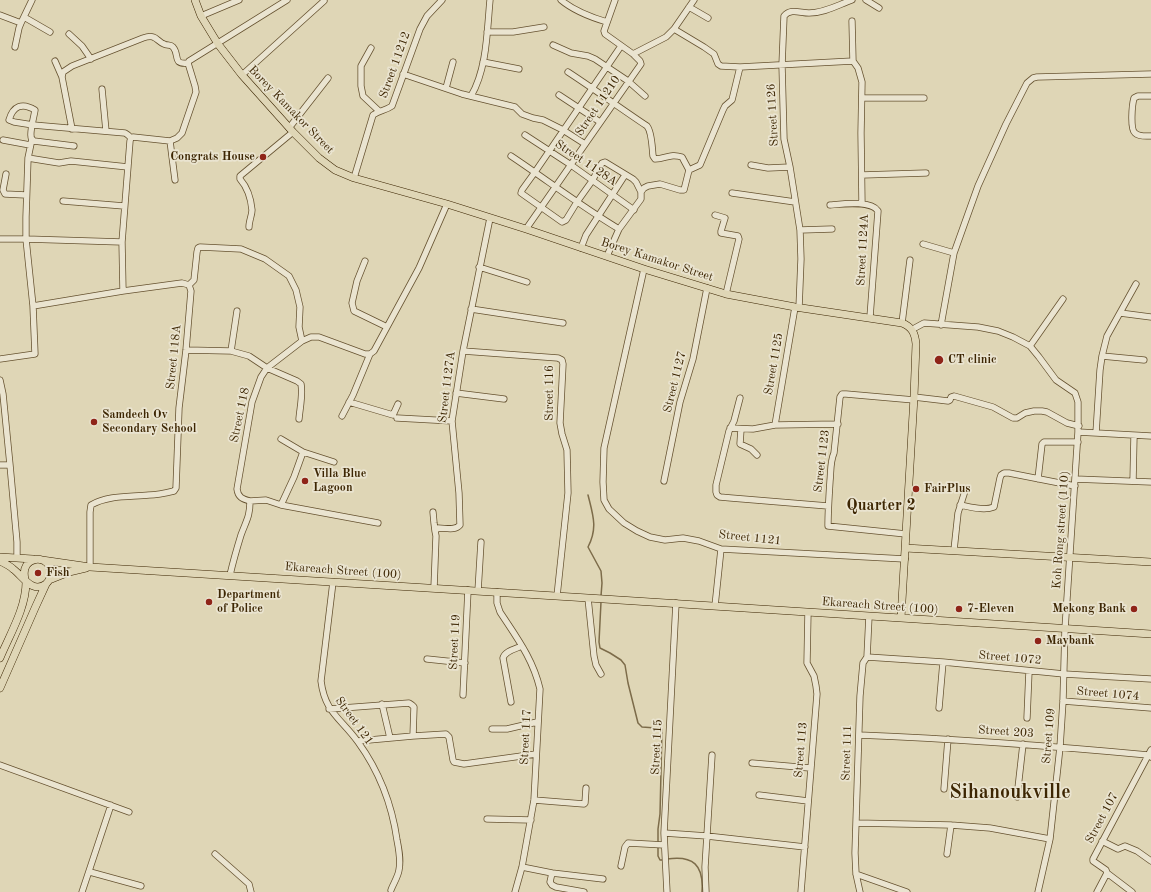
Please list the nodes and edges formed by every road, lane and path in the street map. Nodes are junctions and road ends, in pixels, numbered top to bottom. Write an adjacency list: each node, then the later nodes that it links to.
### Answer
1 (32, 0): 18 (street)
2 (195, 0): 16 (main road, Borey Kamakor Street)
3 (239, 0): 16 (street)
4 (287, 0): 26 (street)
5 (442, 0): 43 (street, Street 11212)
6 (490, 0): 24 (street)
7 (561, 0): 20 (street)
8 (615, 0): 20 (street)
9 (694, 0): 13 (street)
10 (852, 0): 38 (street, Street 1126)
11 (866, 0): 14 (street)
12 (324, 1): 45 (street)
13 (688, 7): 17 (street); 22 (street)
14 (879, 8)
15 (0, 15): 18 (street)
16 (201, 16): 26 (main road, Borey Kamakor Street)
17 (708, 18)
18 (23, 20): 23 (street); 29 (street)
19 (852, 21): 34 (street)
20 (607, 22): 28 (street)
21 (544, 27): 24 (street)
22 (674, 29): 31 (street); 40 (street)
23 (50, 32)
24 (487, 32): 36 (street)
25 (69, 34): 32 (street)
26 (218, 44): 37 (street); 45 (main road, Borey Kamakor Street)
27 (553, 44): 39 (street)
28 (621, 46): 31 (street); 39 (street)
29 (15, 47)
30 (371, 48): 60 (street)
31 (634, 54): 48 (street, Street 11210)
32 (91, 59): 37 (street); 46 (street)
33 (55, 61): 46 (street)
34 (853, 61): 38 (street); 56 (street)
35 (453, 62): 49 (street)
36 (483, 62): 41 (street); 53 (street)
37 (188, 63): 71 (street)
38 (782, 65): 40 (street); 81 (street, Street 1126)
39 (607, 67): 48 (street); 50 (street)
40 (740, 67): 82 (street)
41 (519, 69)
42 (568, 72): 50 (street)
43 (403, 74): 49 (street); 60 (street, Street 11212)
44 (1151, 74): 118 (street)
45 (242, 75): 64 (main road, Borey Kamakor Street)
46 (62, 77): 63 (street)
47 (328, 78): 64 (street)
48 (628, 81): 54 (street); 58 (street, Street 11210)
49 (446, 88): 53 (street)
50 (592, 88): 58 (street); 59 (street)
51 (102, 89): 66 (street)
52 (559, 95): 59 (street)
53 (471, 96): 65 (street)
54 (645, 96)
55 (1151, 96): 68 (street)
56 (862, 98): 57 (street); 87 (street)
57 (924, 98)
58 (613, 104): 61 (street, Street 11210); 82 (street)
59 (578, 108): 61 (street); 65 (street)
60 (379, 111): 88 (street, Street 11212)
61 (600, 122): 73 (street, Street 11210)
62 (32, 126): 62 (street); 63 (street); 72 (street)
63 (72, 129): 66 (street)
64 (291, 130): 88 (main road, Borey Kamakor Street); 108 (street)
65 (563, 130): 73 (street); 75 (street)
66 (106, 131): 69 (street)
67 (525, 135): 75 (street, Street 1128A)
68 (1151, 136)
69 (131, 138): 71 (street); 80 (street)
70 (3, 140): 72 (street)
71 (170, 141): 89 (street)
72 (31, 142): 74 (street); 77 (street)
73 (585, 144): 78 (street, Street 11210)
74 (74, 146)
75 (550, 151): 78 (street, Street 1128A); 83 (street)
76 (511, 156): 83 (street)
77 (28, 158): 80 (street); 94 (street)
78 (571, 165): 90 (street, Street 1128A); 91 (street, Street 11210)
79 (751, 165): 81 (street)
80 (128, 167): 102 (street)
81 (790, 167): 98 (street, Street 1126)
82 (689, 170): 92 (street)
83 (535, 172): 91 (street); 103 (street)
84 (926, 173): 87 (street)
85 (6, 174): 94 (street)
86 (625, 175): 90 (street); 92 (street); 95 (street)
87 (862, 175): 100 (street)
88 (354, 178): 99 (main road, Borey Kamakor Street)
89 (175, 180)
90 (592, 181): 95 (street, Street 1128A); 97 (street)
91 (556, 186): 97 (street); 103 (street, Street 11210)
92 (641, 192): 104 (street)
93 (732, 193): 98 (street)
94 (26, 195): 114 (street)
95 (613, 195): 104 (street, Street 1128A); 105 (street)
96 (63, 201): 102 (street)
97 (577, 202): 103 (street); 105 (street)
98 (795, 202): 112 (street, Street 1126)
99 (447, 204): 107 (main road, Borey Kamakor Street); 141 (street)
100 (862, 204): 101 (street, Street 1124A); 136 (street, Street 1124A)
101 (830, 205)
102 (124, 206): 115 (street)
103 (541, 207): 109 (street, Street 11210)
104 (634, 210): 110 (street)
105 (598, 216): 110 (street); 117 (street)
106 (715, 216): 129 (street)
107 (490, 218): 109 (main road, Borey Kamakor Street); 122 (street, Street 1127A)
108 (249, 226)
109 (526, 229): 117 (main road, Borey Kamakor Street)
110 (619, 229): 119 (street)
111 (832, 229): 112 (street)
112 (800, 230): 132 (street, Street 1126)
113 (0, 239): 114 (street)
114 (26, 239): 115 (street); 131 (street)
115 (122, 242): 128 (street)
116 (922, 244): 118 (street)
117 (581, 248): 119 (main road, Borey Kamakor Street)
118 (954, 253): 140 (street)
119 (607, 256): 123 (main road, Borey Kamakor Street)
120 (910, 260): 139 (street)
121 (365, 261): 141 (street)
122 (479, 267): 124 (street); 133 (street, Street 1127A)
123 (644, 269): 127 (main road, Borey Kamakor Street); 196 (street, Street 1121)
124 (527, 282)
125 (1136, 284): 135 (street)
126 (189, 286): 128 (street); 143 (street); 145 (street, Street 118A)
127 (707, 288): 129 (main road, Borey Kamakor Street); 182 (street, Street 1127)
128 (123, 291): 131 (street)
129 (726, 294): 132 (main road, Borey Kamakor Street)
130 (1062, 299): 144 (street)
131 (33, 306): 150 (street)
132 (797, 307): 136 (main road, Borey Kamakor Street); 165 (street, Street 1125)
133 (471, 309): 138 (street); 147 (street, Street 1127A)
134 (237, 311): 146 (street)
135 (1120, 312): 137 (street); 149 (street)
136 (870, 317): 139 (main road, Borey Kamakor Street)
137 (1151, 317)
138 (563, 323)
139 (902, 323): 142 (main road, Borey Kamakor Street)
140 (940, 325): 142 (street); 144 (street)
141 (387, 327): 148 (street)
142 (912, 329): 157 (main road)
143 (302, 341): 148 (street, Street 118); 152 (street, Street 118)
144 (1030, 346): 166 (street, Koh Rong street (110))
145 (186, 350): 146 (street); 206 (street, Street 118A)
146 (231, 351): 152 (street)
147 (463, 351): 154 (street, Street 1127A); 215 (street, Street 116)
148 (370, 354): 158 (street)
149 (1102, 356): 151 (street); 170 (street)
150 (0, 359)
151 (1144, 360)
152 (267, 368): 162 (street); 187 (street, Street 118)
153 (0, 380): 179 (street)
154 (456, 393): 156 (street); 163 (street, Street 1127A)
155 (740, 398): 167 (street)
156 (504, 399)
157 (914, 399): 164 (street, Street 1123); 166 (street, Street 1123); 194 (main road)
158 (349, 402): 159 (street); 160 (street)
159 (398, 404)
160 (342, 416)
161 (397, 418): 163 (street)
162 (299, 419)
163 (452, 421): 193 (street, Street 1127A)
164 (838, 424): 165 (street); 190 (street, Street 1123)
165 (775, 425): 168 (street)
166 (1078, 426): 169 (street, Koh Rong street (110))
167 (730, 428): 168 (street); 190 (street)
168 (741, 429): 176 (street)
169 (1078, 432): 170 (street); 174 (street, Koh Rong street (110))
170 (1096, 433): 171 (street)
171 (1134, 436): 172 (street); 183 (street)
172 (1151, 436)
173 (281, 440): 175 (street)
174 (1078, 442): 180 (street, Koh Rong street (110)); 181 (street)
175 (302, 452): 177 (street); 188 (street)
176 (757, 455)
177 (334, 462)
178 (0, 465): 179 (street)
179 (10, 465): 201 (street)
180 (1075, 478): 183 (street); 185 (street, Koh Rong street (110))
181 (1038, 479): 185 (street); 189 (street)
182 (664, 481)
183 (1132, 481): 184 (street)
184 (1151, 482)
185 (1075, 486): 200 (street, Koh Rong street (110))
186 (966, 492): 189 (street)
187 (250, 501): 188 (street); 207 (street)
188 (281, 505): 192 (street)
189 (960, 505): 198 (street)
190 (828, 506): 194 (street, Street 1123)
191 (433, 512): 193 (street)
192 (378, 524)
193 (436, 531): 211 (street)
194 (906, 534): 197 (main road)
195 (481, 542): 213 (street)
196 (721, 548): 202 (street, Street 1121); 218 (street)
197 (905, 548): 198 (main road); 202 (main road)
198 (954, 550): 200 (main road)
199 (0, 556): 201 (main road)
200 (1070, 557): 205 (main road); 224 (street, Koh Rong street (110))
201 (17, 558): 203 (main road)
202 (905, 559): 223 (main road)
203 (40, 560): 206 (main road); 208 (main road); 209 (main road)
204 (0, 561): 208 (main road)
205 (1151, 562)
206 (90, 567): 207 (main road, Ekareach Street (100)); 209 (main road)
207 (230, 575): 210 (main road, Ekareach Street (100))
208 (25, 580): 209 (main road); 219 (main road)
209 (48, 582): 221 (main road)
210 (333, 582): 211 (main road, Ekareach Street (100)); 243 (street, Street 121)
211 (434, 588): 212 (main road, Ekareach Street (100))
212 (468, 590): 213 (main road, Ekareach Street (100)); 231 (street, Street 119)
213 (478, 591): 214 (main road, Ekareach Street (100))
214 (498, 592): 215 (main road, Ekareach Street (100)); 226 (street, Street 117)
215 (557, 596): 216 (main road, Ekareach Street (100))
216 (591, 598): 217 (main road, Ekareach Street (100)); 233 (street)
217 (676, 603): 218 (main road, Ekareach Street (100)); 272 (street, Street 115)
218 (715, 606): 220 (main road, Ekareach Street (100))
219 (20, 612): 221 (main road); 228 (main road)
220 (808, 612): 222 (main road, Ekareach Street (100)); 259 (street, Street 113)
221 (31, 616): 236 (main road)
222 (869, 616): 223 (main road, Ekareach Street (100)); 227 (street, Street 111)
223 (901, 618): 224 (main road, Ekareach Street (100))
224 (1065, 629): 225 (main road, Ekareach Street (100)); 234 (street, Street 109)
225 (1151, 634)
226 (522, 646): 239 (street); 245 (street, Street 117)
227 (867, 657): 230 (street, Street 1072); 247 (street, Street 111)
228 (0, 658)
229 (427, 659): 231 (street)
230 (943, 662): 232 (street, Street 1072); 241 (street)
231 (465, 663): 237 (street, Street 119)
232 (1029, 670): 234 (street, Street 1072); 244 (street)
233 (601, 674)
234 (1064, 674): 235 (street, Street 1072); 238 (street, Street 109)
235 (1151, 679)
236 (0, 688)
237 (463, 695)
238 (1063, 701): 242 (street, Street 1074); 253 (street, Street 109)
239 (511, 702)
240 (382, 704): 243 (street); 248 (street); 249 (street)
241 (939, 708)
242 (1151, 708)
243 (329, 709): 251 (street, Street 121)
244 (1027, 718)
245 (537, 722): 246 (street); 254 (street, Street 117)
246 (492, 729)
247 (859, 735): 250 (street, Street 203); 270 (street, Street 111)
248 (413, 736): 249 (street); 254 (street)
249 (390, 738): 251 (street)
250 (948, 739): 252 (street, Street 203); 261 (street)
251 (358, 741): 289 (street, Street 121)
252 (1023, 744): 253 (street, Street 203); 263 (street)
253 (1060, 747): 255 (street, Street 203); 274 (street, Street 109)
254 (536, 754): 264 (street, Street 117)
255 (1150, 754): 275 (street, Street 107)
256 (712, 755): 273 (street)
257 (752, 763): 259 (street)
258 (0, 765): 266 (street)
259 (810, 768): 265 (street, Street 113)
260 (586, 788): 264 (street)
261 (944, 789)
262 (759, 795): 265 (street)
263 (1017, 797)
264 (534, 800): 269 (street, Street 117)
265 (808, 801): 277 (street, Street 113)
266 (111, 805): 267 (street); 283 (street)
267 (129, 812)
268 (487, 819): 269 (street)
269 (531, 820): 282 (street, Street 117)
270 (856, 823): 271 (street); 286 (street, Street 111)
271 (951, 825): 274 (street); 279 (street)
272 (664, 833): 273 (street); 276 (street, Street 115)
273 (707, 836): 277 (street); 295 (street)
274 (1050, 839): 299 (street, Street 109)
275 (1102, 842): 280 (street); 284 (street, Street 107)
276 (664, 845): 281 (street); 294 (street, Street 115)
277 (805, 847): 296 (street, Street 113)
278 (216, 854): 291 (street)
279 (947, 854)
280 (1151, 861)
281 (621, 866)
282 (522, 867): 285 (street); 292 (street, Street 117)
283 (90, 872): 288 (street); 290 (street)
284 (1107, 872): 300 (street); 301 (street)
285 (552, 873): 287 (street); 293 (street)
286 (856, 874): 297 (street, Street 111); 298 (street)
287 (603, 879)
288 (141, 886)
289 (390, 890)
290 (82, 892)
291 (251, 892)
292 (515, 892)
293 (584, 892)
294 (667, 892)
295 (706, 892)
296 (801, 892)
297 (860, 892)
298 (907, 892)
299 (1038, 892)
300 (1097, 892)
301 (1132, 892)

